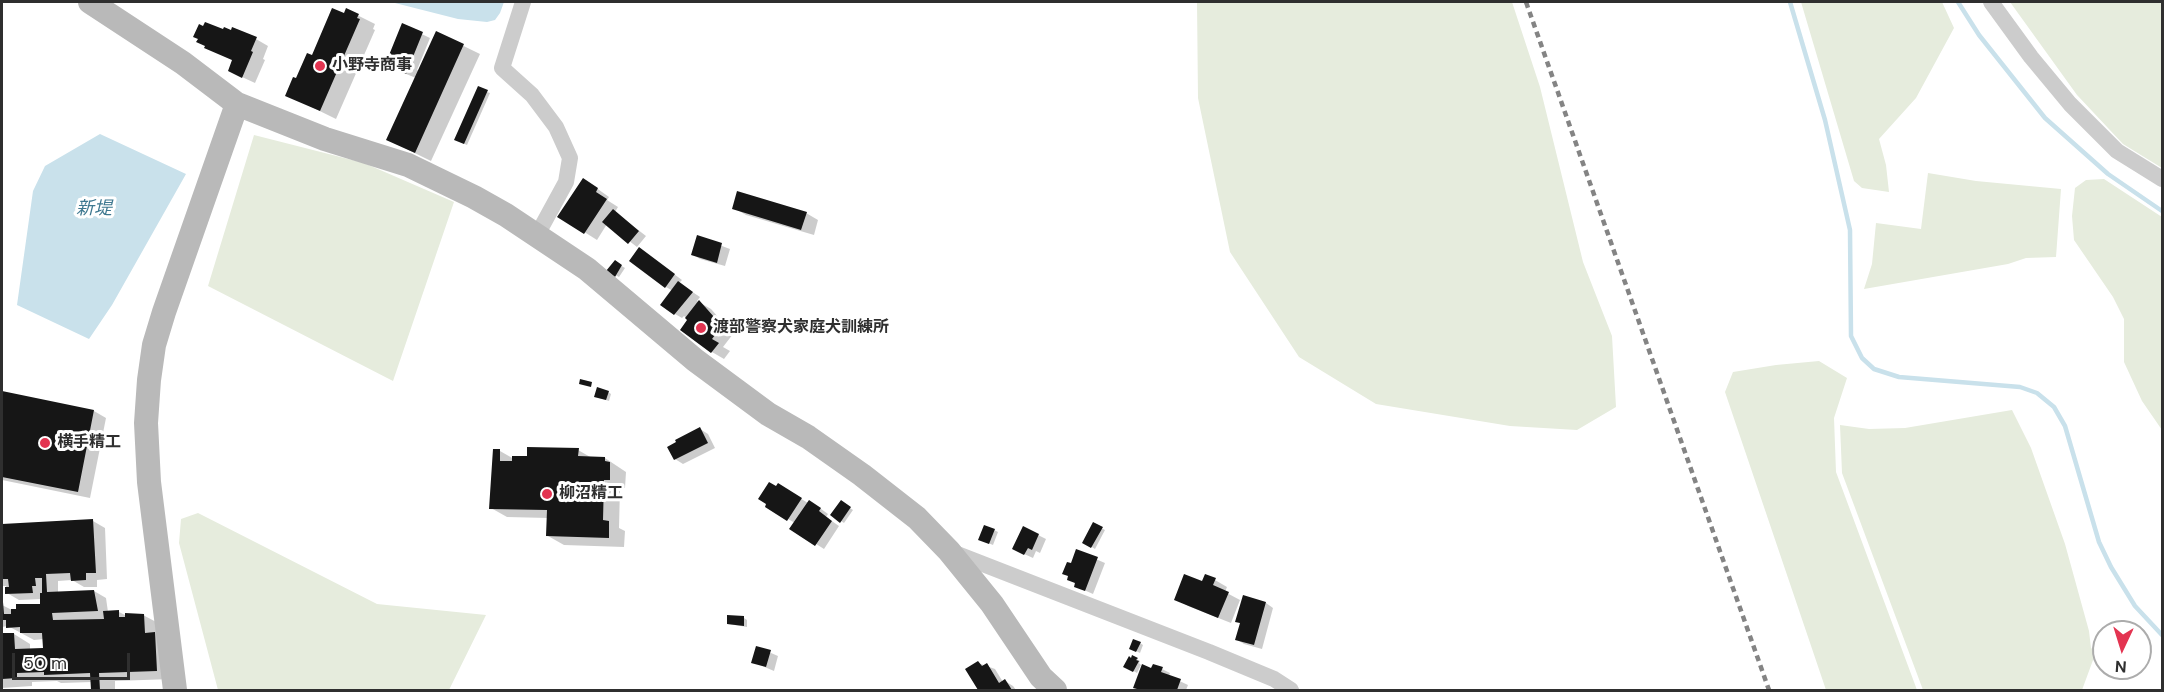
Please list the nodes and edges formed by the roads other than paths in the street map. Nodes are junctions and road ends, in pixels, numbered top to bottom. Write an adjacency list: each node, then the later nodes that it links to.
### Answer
1 (90, 2): 4 (street)
2 (523, 2): 6 (street)
3 (1991, 2): 5 (street)
4 (237, 104): 6 (street); 8 (street)
5 (2163, 179)
6 (536, 237): 7 (street)
7 (948, 551): 9 (street); 10 (street)
8 (175, 690)
9 (1055, 690)
10 (1291, 690)

